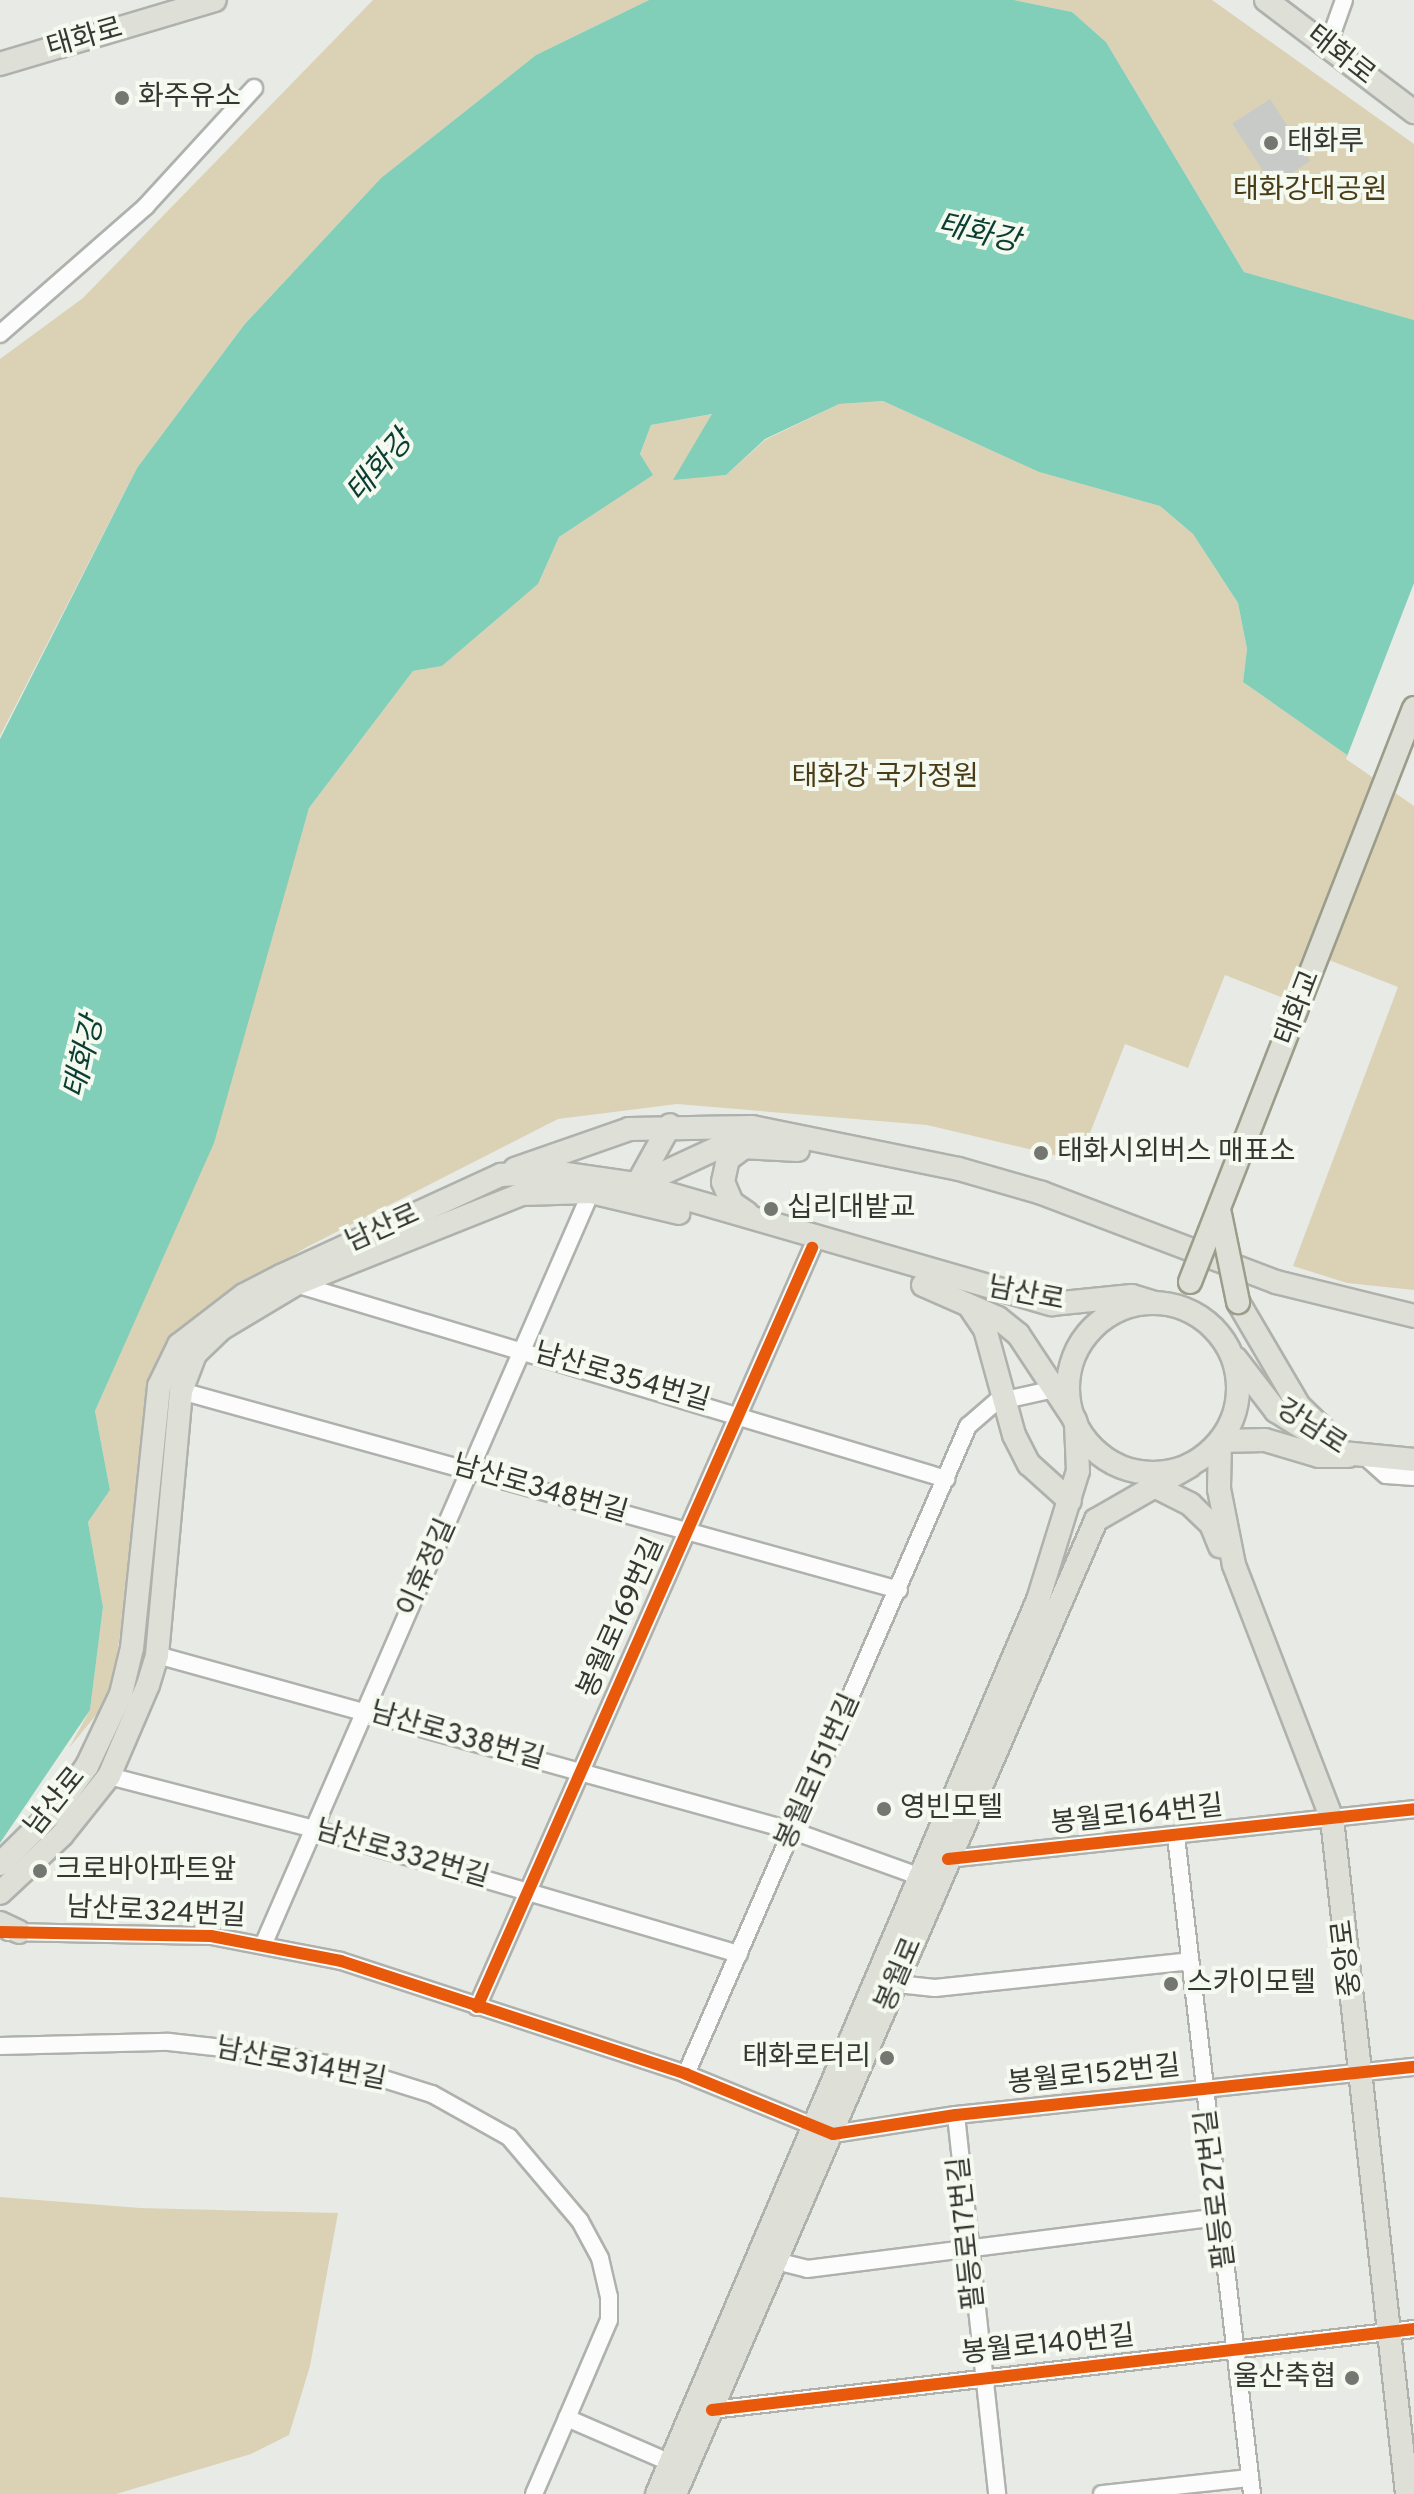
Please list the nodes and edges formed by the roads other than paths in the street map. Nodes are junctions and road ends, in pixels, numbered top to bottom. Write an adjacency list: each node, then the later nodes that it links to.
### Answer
1 (215, 0): 5 (main road, 태화로)
2 (1266, 0): 4 (main road, 태화로)
3 (1344, 0): 4 (street)
4 (1328, 45): 7 (main road, 태화로)
5 (0, 64)
6 (254, 88): 8 (street)
7 (1414, 112)
8 (0, 334)
9 (1414, 708): 16 (main road, 태화교, bridge)
10 (670, 1125): 12 (main road); 13 (main road); 15 (main road)
11 (749, 1144): 12 (main road, 남산로); 15 (main road, 남산로); 17 (main road)
12 (874, 1149): 23 (main road)
13 (501, 1175): 15 (main road, 남산로); 53 (main road, 남산로)
14 (598, 1193): 15 (main road, 남산로); 19 (main road, 남산로); 24 (street, 이휴정길)
15 (640, 1194): 17 (main road, 남산로); 18 (main road, 남산로)
16 (1220, 1214): 22 (main road, 태화교, bridge); 32 (main road, bridge)
17 (773, 1226): 21 (main road, 남산로)
18 (812, 1248): 20 (main road, 남산로); 29 (street, 봉월로169번길)
19 (296, 1284): 24 (street, 남산로354번길); 27 (main road, 남산로)
20 (967, 1303): 26 (main road, 남산로); 28 (main road)
21 (1155, 1303): 22 (main road); 26 (main road)
22 (1181, 1307): 25 (main road)
23 (1414, 1316)
24 (523, 1349): 29 (street, 남산로354번길); 35 (street, 이휴정길)
25 (1230, 1351): 31 (main road); 32 (main road, 강남로)
26 (1061, 1387): 28 (street, 봉월로151번길); 30 (main road)
27 (181, 1391): 35 (street, 남산로348번길); 43 (main road, 남산로)
28 (1007, 1400): 37 (street, 봉월로151번길); 39 (main road)
29 (739, 1412): 37 (street, 남산로354번길); 40 (street, 봉월로169번길)
30 (1075, 1421): 34 (main road); 39 (main road)
31 (1220, 1441): 32 (main road); 33 (main road); 41 (main road, 중앙로)
32 (1360, 1458): 36 (main road, 강남로)
33 (1190, 1466): 34 (main road); 38 (main road)
34 (1124, 1468): 38 (main road)
35 (471, 1470): 40 (street, 남산로348번길); 44 (street, 이휴정길)
36 (1413, 1474)
37 (946, 1479): 42 (street, 봉월로151번길)
38 (1158, 1487): 41 (main road); 52 (main road)
39 (1070, 1501): 54 (main road)
40 (687, 1531): 42 (street, 남산로348번길); 45 (street, 봉월로169번길)
41 (1234, 1565): 48 (main road, 중앙로)
42 (899, 1590): 50 (street, 봉월로151번길)
43 (157, 1655): 44 (street, 남산로338번길); 46 (main road, 남산로)
44 (365, 1711): 45 (street, 남산로338번길); 49 (street, 이휴정길)
45 (581, 1772): 50 (street, 남산로338번길); 55 (street, 봉월로169번길)
46 (109, 1776): 49 (street, 남산로332번길); 56 (main road, 남산로)
47 (1414, 1809): 48 (street, 봉월로164번길)
48 (1332, 1819): 51 (street, 봉월로164번길); 65 (main road, 중앙로)
49 (314, 1829): 55 (street, 남산로332번길); 58 (street, 이휴정길)
50 (793, 1831): 54 (street, 남산로338번길); 59 (street, 봉월로151번길)
51 (1176, 1836): 52 (street, 봉월로164번길); 60 (street, 팔등로27번길)
52 (948, 1859): 54 (main road)
53 (0, 1864)
54 (930, 1881): 61 (main road)
55 (528, 1892): 59 (street, 남산로332번길); 62 (street, 봉월로169번길)
56 (0, 1893)
57 (6, 1929): 58 (street, 남산로324번길)
58 (264, 1943): 62 (street, 남산로324번길)
59 (739, 1954): 66 (street, 봉월로151번길)
60 (1190, 1961): 61 (street); 67 (street, 팔등로27번길)
61 (887, 1983): 69 (main road)
62 (484, 2010): 66 (street, 남산로324번길)
63 (0, 2046): 78 (street, 남산로314번길)
64 (1414, 2067): 65 (street, 봉월로152번길)
65 (1361, 2073): 67 (street, 봉월로152번길); 74 (main road, 중앙로)
66 (686, 2074): 69 (street)
67 (1205, 2089): 68 (street, 봉월로152번길); 70 (street, 팔등로27번길)
68 (956, 2115): 69 (street, 봉월로152번길); 71 (street, 팔등로17번길)
69 (825, 2131): 72 (main road); 79 (main road)
70 (1220, 2217): 71 (street); 75 (street, 팔등로27번길)
71 (969, 2246): 72 (street); 76 (street, 팔등로17번길)
72 (776, 2261): 77 (main road)
73 (1414, 2329): 74 (street, 봉월로140번길)
74 (1389, 2332): 75 (street, 봉월로140번길); 86 (main road, 중앙로)
75 (1235, 2349): 76 (street, 봉월로140번길); 80 (street, 팔등로27번길)
76 (982, 2377): 77 (street, 봉월로140번길); 84 (street, 팔등로17번길)
77 (712, 2410): 79 (main road)
78 (567, 2418): 79 (street); 81 (street, 남산로314번길)
79 (678, 2466): 82 (main road); 83 (main road)
80 (1251, 2486): 85 (street)
81 (534, 2494)
82 (657, 2494)
83 (675, 2494)
84 (997, 2494)
85 (1102, 2494)
86 (1407, 2494)

